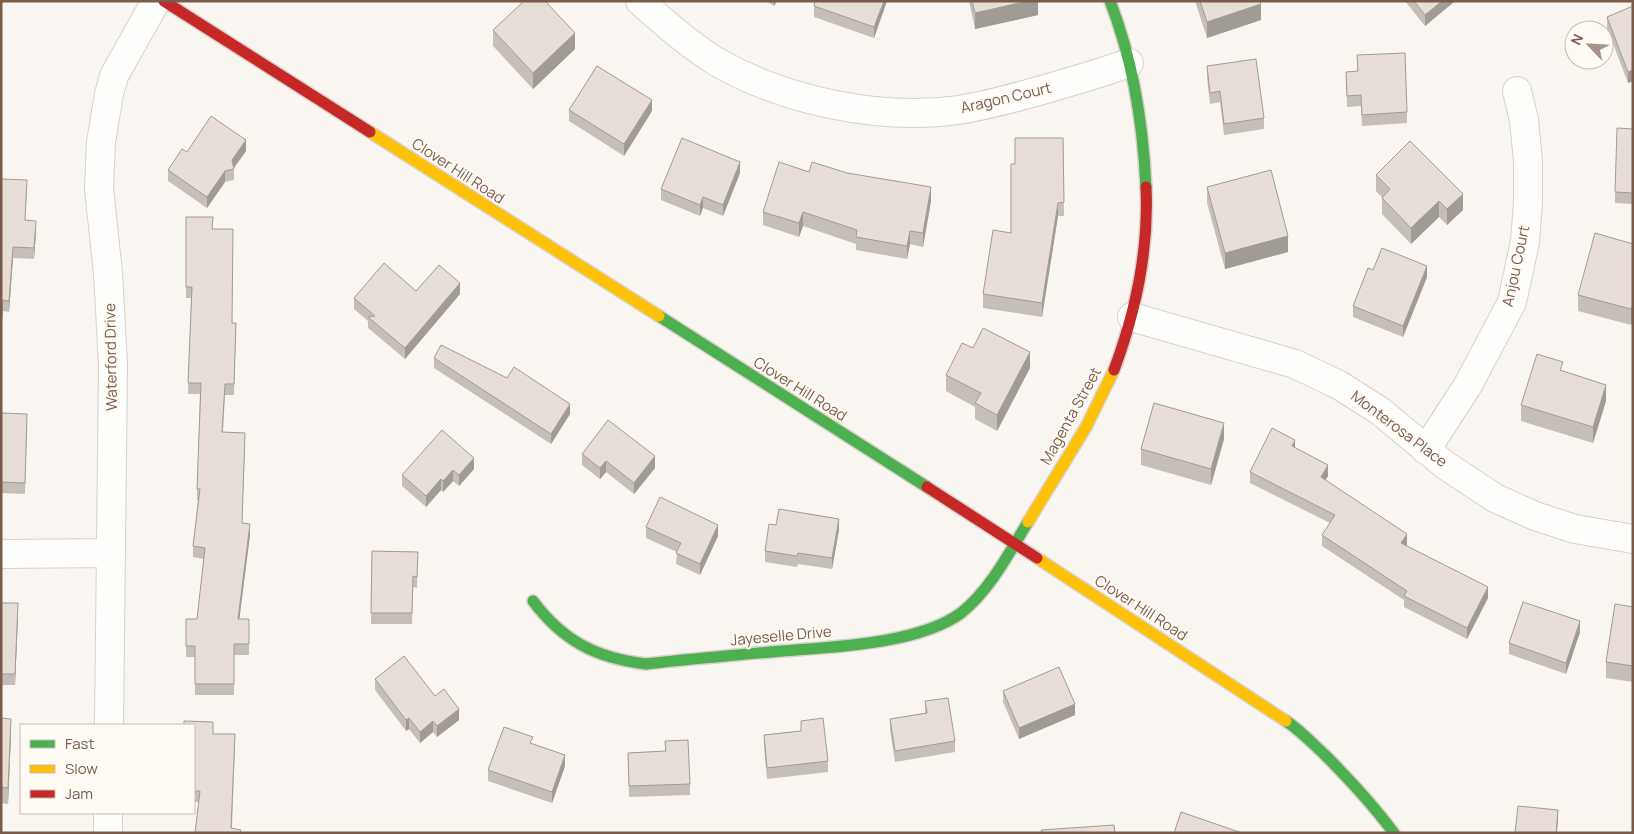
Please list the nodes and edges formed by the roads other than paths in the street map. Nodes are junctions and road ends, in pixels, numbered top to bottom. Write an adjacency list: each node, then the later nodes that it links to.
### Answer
1 (156, 1): 11 (street, Waterford Drive)
2 (164, 1): 10 (street, Clover Hill Road)
3 (640, 1): 5 (street, Aragon Court)
4 (1110, 1): 5 (street, Magenta Street)
5 (1129, 63): 7 (street, Magenta Street)
6 (1517, 91): 8 (street, Anjou Court)
7 (1132, 317): 8 (street, Monterosa Place); 10 (street, Magenta Street)
8 (1426, 450): 9 (street, Monterosa Place)
9 (1633, 539)
10 (1014, 543): 13 (street, Jayeselle Drive); 17 (street, Clover Hill Road)
11 (110, 553): 12 (street); 14 (street, Waterford Drive)
12 (1, 554)
13 (533, 601)
14 (109, 724)
15 (108, 814): 16 (street)
16 (108, 833)
17 (1394, 833)

